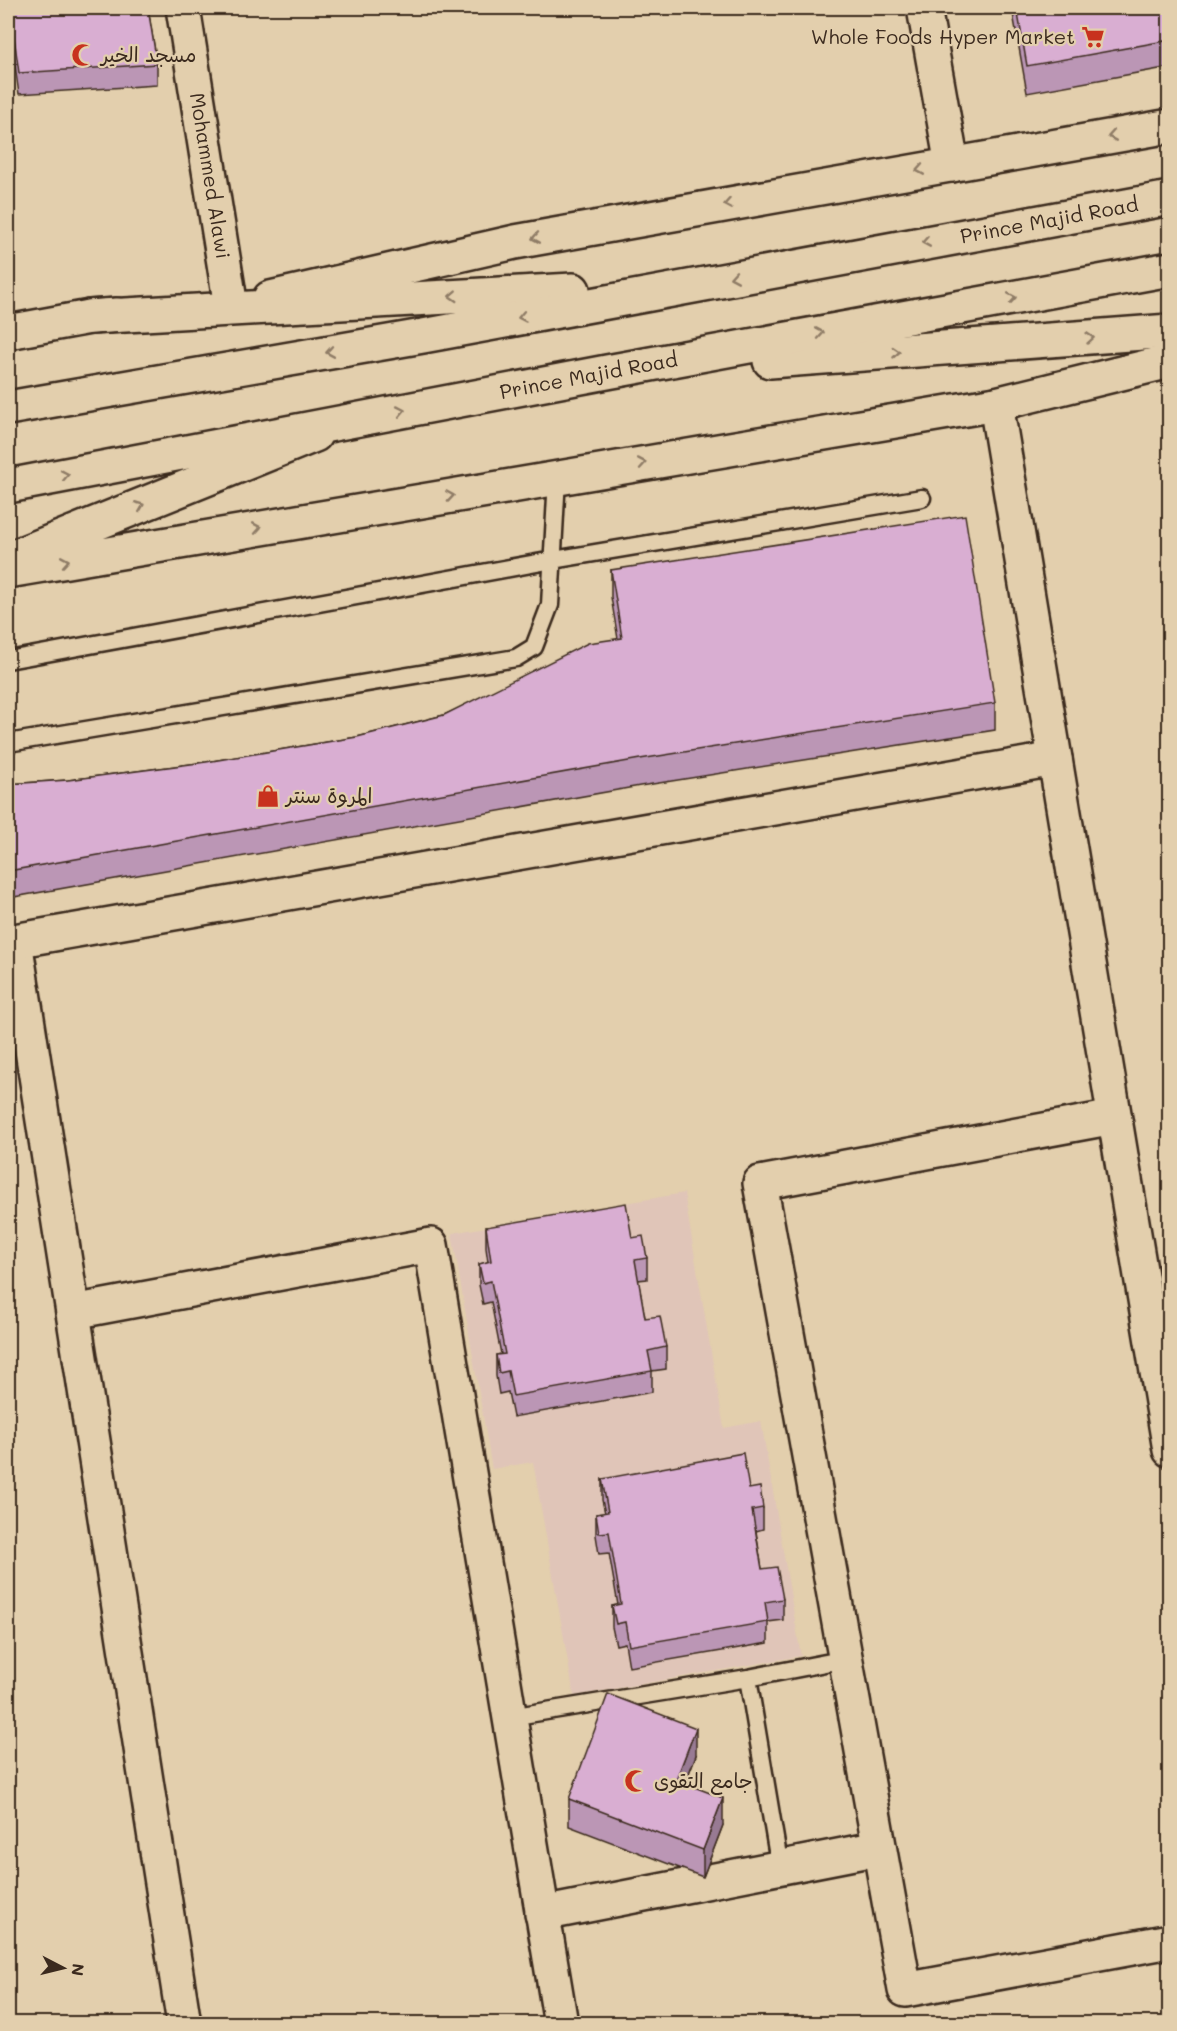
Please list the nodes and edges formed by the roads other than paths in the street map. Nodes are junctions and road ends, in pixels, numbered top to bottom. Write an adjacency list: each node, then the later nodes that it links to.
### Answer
1 (183, 8): 8 (main road, Mohammed Alawi)
2 (924, 8): 4 (main road)
3 (1170, 126): 4 (main road, one-way to 4)
4 (952, 165): 8 (main road, one-way to 8)
5 (1170, 198): 7 (main road, Prince Majid Road, one-way to 7)
6 (1170, 269): 13 (main road, Prince Majid Road, one-way to 6)
7 (700, 283): 9 (main road, one-way to 9); 15 (main road, Prince Majid Road, one-way to 15)
8 (231, 307): 9 (main road)
9 (90, 317): 11 (main road)
10 (1170, 331): 13 (main road, one-way to 10)
11 (8, 332)
12 (1170, 361): 14 (main road)
13 (607, 372): 16 (main road, Prince Majid Road, one-way to 13)
14 (996, 404): 17 (main road, one-way to 14); 25 (main road)
15 (8, 408)
16 (350, 421): 18 (main road, Prince Majid Road, one-way to 16); 20 (main road, one-way to 16)
17 (557, 478): 21 (lane); 22 (main road, one-way to 17)
18 (8, 486)
19 (922, 498): 21 (lane)
20 (8, 559)
21 (553, 560): 23 (lane); 24 (lane)
22 (8, 571)
23 (8, 660)
24 (8, 743)
25 (1055, 759): 26 (main road); 27 (main road)
26 (11, 941): 28 (main road)
27 (1114, 1117): 29 (main road); 30 (main road)
28 (73, 1312): 32 (main road); 37 (main road)
29 (1170, 1450)
30 (846, 1659): 31 (lane); 33 (main road)
31 (748, 1678): 32 (lane); 34 (lane)
32 (510, 1717): 35 (main road)
33 (879, 1848): 34 (main road); 36 (main road)
34 (780, 1868): 35 (main road)
35 (543, 1914): 38 (main road)
36 (1170, 1941)
37 (184, 2024)
38 (561, 2024)

